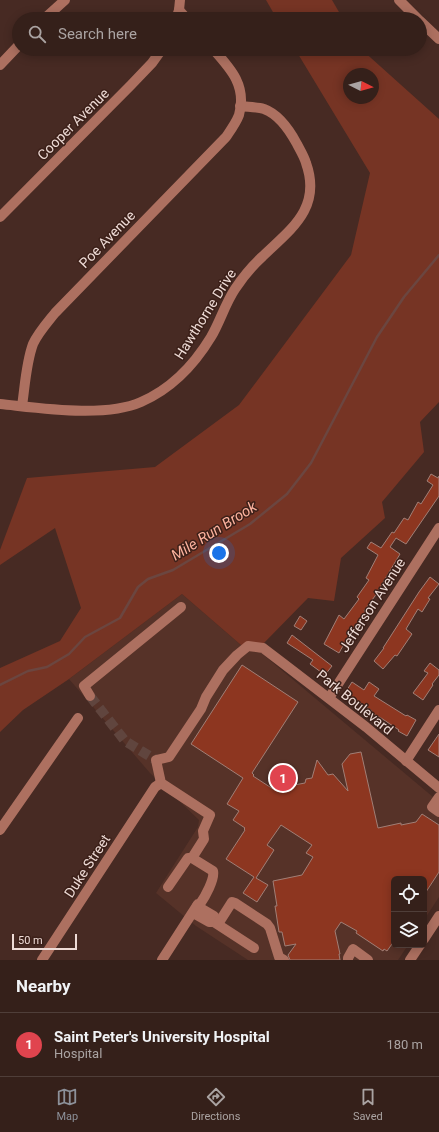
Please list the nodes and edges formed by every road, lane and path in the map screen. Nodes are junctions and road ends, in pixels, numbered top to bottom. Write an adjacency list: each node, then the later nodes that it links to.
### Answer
1 (65, 0): 3 (street)
2 (399, 0): 4 (street)
3 (52, 12)
4 (411, 12)
5 (427, 28): 6 (street)
6 (439, 39)
7 (12, 52): 10 (street)
8 (157, 56): 12 (street, Cooper Avenue)
9 (219, 56): 11 (street)
10 (0, 65)
11 (240, 106): 14 (street, Poe Avenue); 14 (street, Hawthorne Drive)
12 (0, 217)
13 (0, 404): 14 (street, Hawthorne Drive)
14 (22, 406)
15 (439, 528): 18 (street, Jefferson Avenue)
16 (181, 607): 17 (street)
17 (90, 696)
18 (329, 698): 21 (street, Park Boulevard); 22 (street, Park Boulevard)
19 (439, 710): 21 (street)
20 (78, 718): 26 (street)
21 (406, 761): 23 (street, Park Boulevard)
22 (158, 785): 27 (street); 36 (street, Duke Street)
23 (439, 788)
24 (439, 797): 25 (street)
25 (439, 812)
26 (0, 830)
27 (192, 858): 28 (street); 29 (street)
28 (168, 888)
29 (196, 908): 31 (street); 37 (street)
30 (439, 916): 32 (street)
31 (216, 923): 33 (street); 35 (street)
32 (427, 934)
33 (254, 948)
34 (418, 948): 40 (street)
35 (281, 959)
36 (42, 960)
37 (162, 960)
38 (348, 960): 39 (street)
39 (368, 960)
40 (410, 960)

